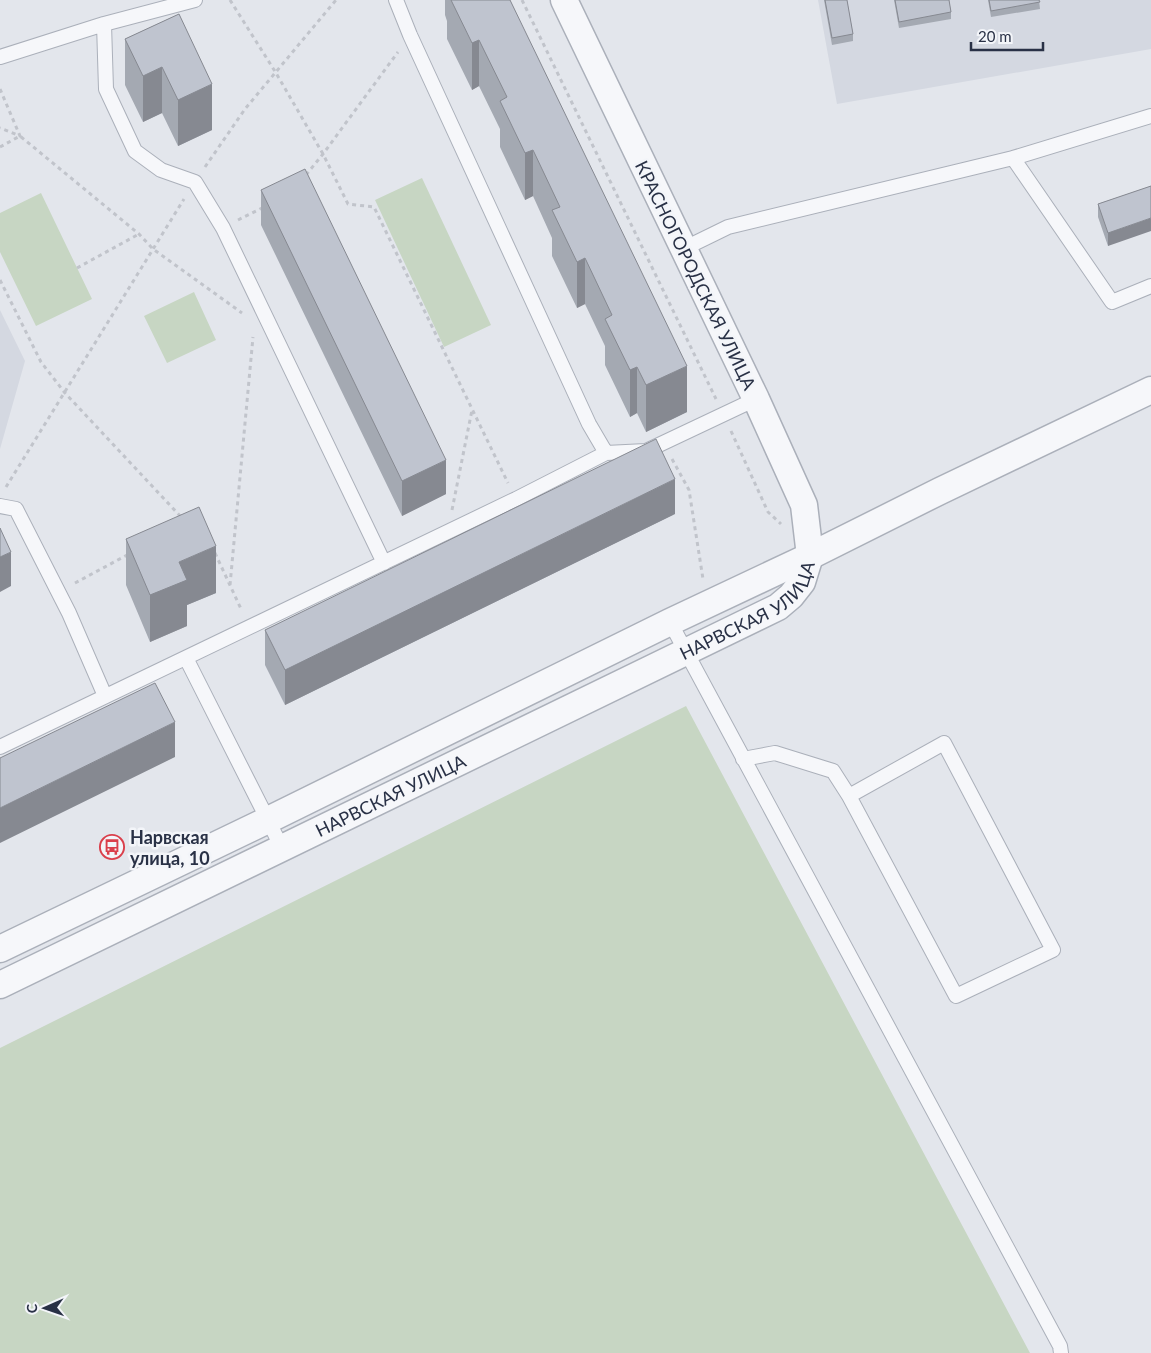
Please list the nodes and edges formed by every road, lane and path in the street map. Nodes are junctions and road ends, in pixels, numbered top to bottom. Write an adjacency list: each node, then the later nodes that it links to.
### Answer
1 (195, 0): 7 (lane)
2 (230, 0): 10 (path)
3 (336, 0): 10 (path)
4 (396, 0): 8 (lane)
5 (522, 0): 34 (path)
6 (564, 0): 24 (street, КРАСНОГОРОДСКАЯ УЛИЦА)
7 (104, 24): 9 (lane); 19 (lane)
8 (410, 35): 16 (path); 36 (lane)
9 (0, 57)
10 (276, 72): 16 (path); 19 (path)
11 (0, 89): 14 (path)
12 (1151, 116): 17 (lane)
13 (0, 128): 14 (path)
14 (20, 136): 15 (path); 22 (path)
15 (0, 147)
16 (323, 154): 18 (path); 33 (path)
17 (1013, 158): 24 (lane); 27 (lane)
18 (306, 175)
19 (195, 182): 21 (lane); 23 (path)
20 (272, 204): 21 (path)
21 (223, 228): 28 (lane)
22 (139, 234): 23 (path); 25 (path)
23 (153, 249): 29 (path); 31 (path)
24 (683, 249): 32 (street, КРАСНОГОРОДСКАЯ УЛИЦА)
25 (77, 268)
26 (0, 280): 31 (path)
27 (1151, 286)
28 (258, 300): 29 (path); 45 (lane)
29 (254, 322): 46 (path)
30 (1151, 390): 44 (street)
31 (65, 393): 37 (path); 40 (path)
32 (756, 399): 34 (lane); 44 (street, КРАСНОГОРОДСКАЯ УЛИЦА)
33 (472, 410): 38 (path); 41 (path)
34 (723, 414): 35 (lane); 44 (path)
35 (663, 443): 36 (lane); 48 (path)
36 (606, 453): 38 (lane)
37 (5, 488)
38 (516, 499): 41 (lane)
39 (0, 506): 47 (lane)
40 (188, 524)
41 (447, 532): 45 (lane)
42 (136, 551): 47 (path)
43 (214, 552): 46 (path)
44 (810, 556): 48 (street, НАРВСКАЯ УЛИЦА); 51 (street, НАРВСКАЯ УЛИЦА)
45 (384, 562): 50 (lane)
46 (230, 585): 50 (path)
47 (58, 592): 53 (lane)
48 (707, 605): 49 (street, НАРВСКАЯ УЛИЦА)
49 (670, 622): 51 (lane); 57 (street, НАРВСКАЯ УЛИЦА)
50 (250, 628): 52 (lane)
51 (687, 652): 55 (lane); 58 (street, НАРВСКАЯ УЛИЦА)
52 (186, 658): 53 (lane); 57 (lane)
53 (105, 696): 54 (lane)
54 (0, 747)
55 (743, 759): 56 (lane); 61 (lane)
56 (849, 796): 56 (lane)
57 (268, 820): 58 (lane); 59 (street, НАРВСКАЯ УЛИЦА)
58 (282, 848): 60 (street, НАРВСКАЯ УЛИЦА)
59 (0, 949)
60 (0, 985)
61 (1061, 1353)

